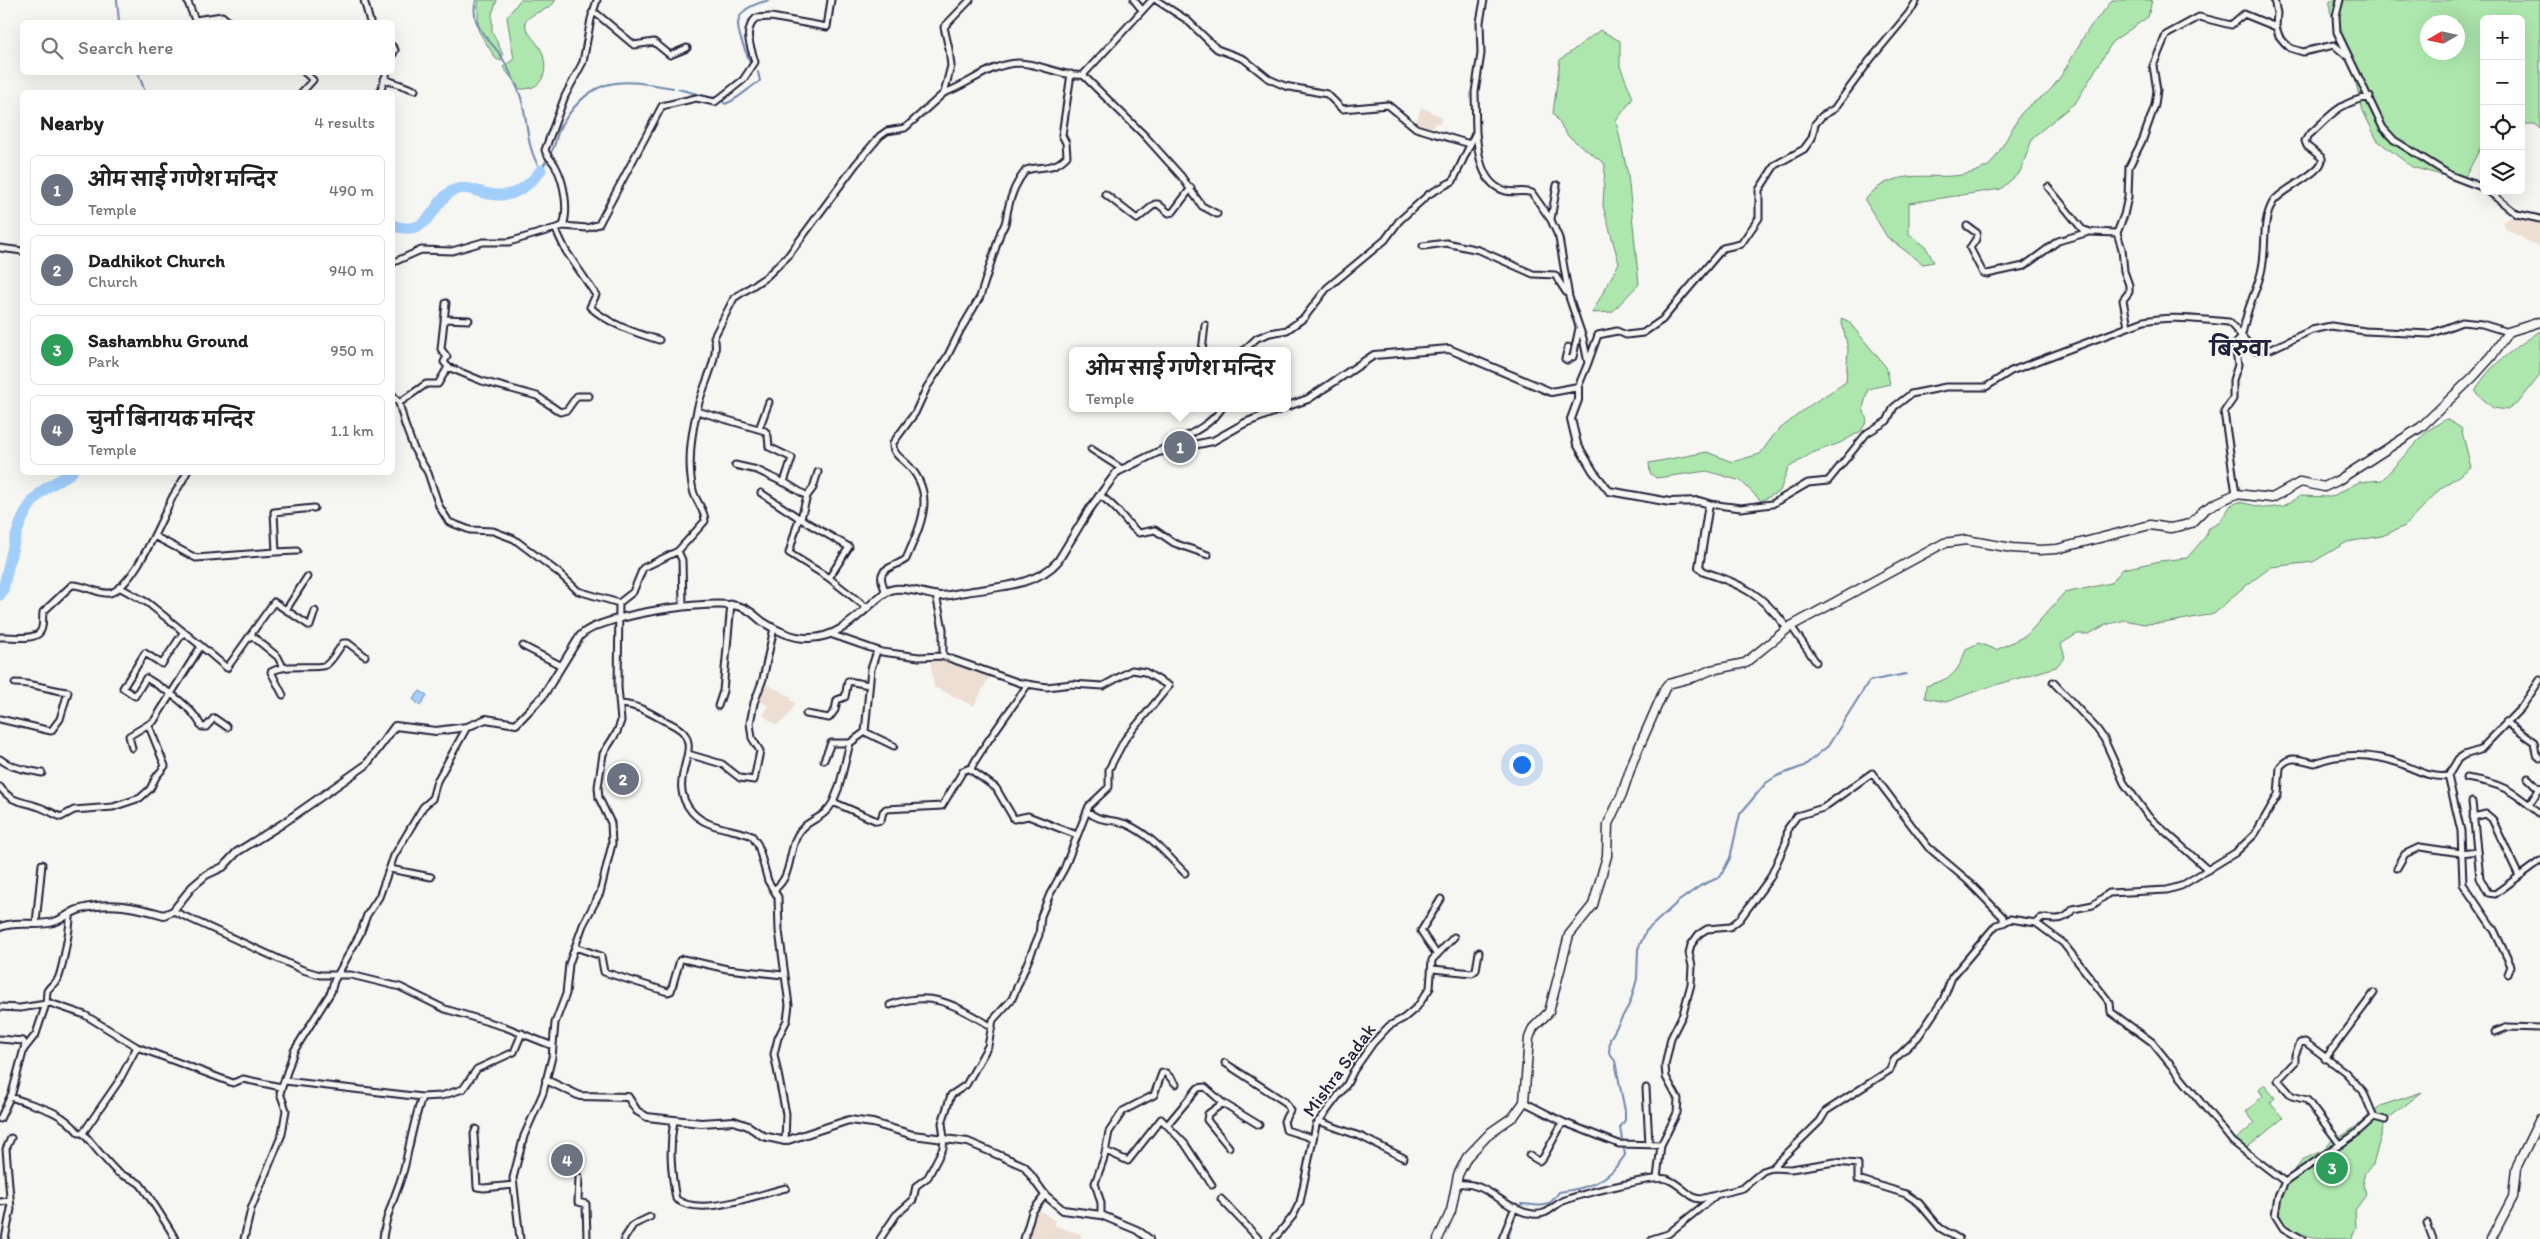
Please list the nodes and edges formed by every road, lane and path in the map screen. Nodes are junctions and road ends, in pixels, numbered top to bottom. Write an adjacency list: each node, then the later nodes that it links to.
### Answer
1 (187, 0): 16 (street)
2 (364, 0): 18 (street)
3 (597, 0): 14 (street)
4 (831, 0): 43 (street)
5 (970, 0): 30 (street)
6 (1134, 0): 13 (street)
7 (1152, 0): 13 (street)
8 (1156, 0): 33 (street)
9 (1484, 0): 32 (street)
10 (1917, 0): 66 (street)
11 (2274, 0): 19 (street)
12 (2340, 0): 21 (street)
13 (1142, 10): 25 (street)
14 (592, 12): 20 (street); 43 (street)
15 (195, 20): 17 (street)
16 (195, 20)
17 (227, 20)
18 (369, 20)
19 (2276, 27): 21 (street); 47 (street)
20 (686, 48)
21 (2347, 56): 31 (street)
22 (1070, 74): 25 (street); 30 (street); 100 (street)
23 (307, 75): 27 (street)
24 (386, 75): 26 (street)
25 (1083, 75): 37 (street)
26 (384, 79): 28 (street); 29 (street)
27 (304, 90)
28 (381, 90)
29 (415, 90)
30 (944, 93): 74 (street)
31 (2370, 97): 35 (street); 61 (street)
32 (1476, 132): 33 (street); 42 (street)
33 (1470, 144): 64 (street)
34 (1557, 185): 42 (street)
35 (2480, 186)
36 (2048, 187): 46 (street)
37 (1191, 188): 38 (street); 40 (street)
38 (1105, 194)
39 (2493, 195): 41 (street)
40 (1217, 214)
41 (2540, 219)
42 (1551, 220): 52 (street)
43 (563, 226): 45 (street)
44 (1966, 226): 46 (street)
45 (556, 230): 51 (street); 62 (street)
46 (2090, 232): 47 (street)
47 (2117, 233): 59 (street)
48 (1423, 246): 52 (street)
49 (0, 248): 50 (street)
50 (20, 251)
51 (395, 262)
52 (1569, 297): 58 (street)
53 (446, 303): 54 (street)
54 (444, 318): 55 (street); 67 (street)
55 (469, 320)
56 (2540, 322): 60 (main road)
57 (1205, 325): 63 (street)
58 (1579, 327): 65 (street); 66 (street)
59 (2128, 327): 61 (street); 89 (street)
60 (2508, 332): 61 (street); 86 (main road)
61 (2241, 338): 86 (street)
62 (659, 340)
63 (1202, 347)
64 (1247, 347)
65 (1568, 347)
66 (1588, 363): 68 (street)
67 (448, 367): 69 (street); 72 (street)
68 (1578, 387): 73 (street); 89 (street)
69 (589, 396)
70 (395, 398): 72 (street)
71 (769, 402): 77 (street)
72 (399, 403): 102 (street)
73 (1291, 405)
74 (697, 411): 77 (street); 95 (street)
75 (1220, 412): 79 (street)
76 (1273, 412): 79 (street)
77 (759, 428): 84 (street)
78 (1091, 449): 81 (street)
79 (1158, 452): 81 (street)
80 (735, 465): 84 (street)
81 (1122, 469): 87 (street)
82 (818, 472): 88 (street)
83 (185, 475): 92 (street)
84 (784, 483): 88 (street)
85 (761, 493): 91 (street)
86 (2236, 494): 109 (main road)
87 (1099, 495): 96 (street); 101 (street)
88 (807, 496): 91 (street)
89 (1709, 504): 109 (street)
90 (314, 508): 94 (street)
91 (800, 518): 98 (street); 98 (street)
92 (154, 536): 94 (street); 99 (street)
93 (297, 551): 94 (street)
94 (276, 552)
95 (678, 552): 102 (street); 104 (street)
96 (1208, 555)
97 (307, 577): 106 (street)
98 (829, 578): 105 (street)
99 (119, 587): 111 (street); 114 (street)
100 (886, 592): 101 (street); 105 (street)
101 (936, 595): 119 (street)
102 (619, 603): 108 (street)
103 (731, 604): 104 (street); 110 (street); 131 (street)
104 (683, 605): 108 (street)
105 (867, 608): 112 (street)
106 (286, 610): 107 (street); 113 (street)
107 (315, 611)
108 (618, 620): 121 (street); 130 (street)
109 (1789, 627): 120 (street); 208 (main road)
110 (774, 628): 112 (street); 142 (street)
111 (183, 633): 115 (street); 128 (street)
112 (830, 634): 117 (street)
113 (251, 635): 115 (street); 122 (street)
114 (0, 637)
115 (201, 646): 128 (street)
116 (523, 646): 121 (street)
117 (877, 651): 119 (street); 126 (street)
118 (365, 656): 122 (street)
119 (943, 656): 127 (street)
120 (1816, 662)
121 (560, 666): 137 (street)
122 (283, 667): 129 (street)
123 (2540, 680): 134 (street)
124 (2054, 682): 166 (street)
125 (15, 683): 133 (street)
126 (869, 684): 132 (street); 138 (street)
127 (1028, 684): 146 (street); 156 (street)
128 (171, 693): 135 (street); 136 (street)
129 (283, 695)
130 (620, 704): 142 (street); 179 (street)
131 (718, 706)
132 (806, 714)
133 (0, 719)
134 (2506, 722): 143 (street); 148 (street)
135 (149, 726): 141 (street); 151 (street)
136 (227, 727)
137 (467, 727): 165 (street); 172 (street)
138 (865, 732): 139 (street); 140 (street)
139 (850, 743): 145 (street); 153 (street)
140 (894, 746)
141 (132, 748)
142 (688, 754): 170 (street)
143 (2540, 758)
144 (0, 759): 147 (street)
145 (824, 760)
146 (970, 768): 153 (street); 159 (street)
147 (42, 773)
148 (2448, 776): 161 (street); 166 (street)
149 (2466, 778): 155 (street)
150 (2528, 778): 152 (street)
151 (0, 787)
152 (2540, 790): 155 (street)
153 (833, 802): 170 (street)
154 (2472, 802): 158 (street)
155 (2529, 805): 157 (street)
156 (1087, 811): 159 (street); 167 (street)
157 (2540, 814)
158 (2473, 817): 160 (street); 168 (street)
159 (1077, 835): 190 (street)
160 (2477, 851): 161 (street); 168 (street)
161 (2461, 853): 164 (street); 183 (street)
162 (2540, 861): 168 (street)
163 (42, 864): 174 (street)
164 (2397, 868)
165 (390, 869): 169 (street); 185 (street)
166 (2208, 870): 176 (street)
167 (1185, 872)
168 (2519, 876)
169 (431, 877)
170 (775, 889): 184 (street)
171 (1441, 899): 181 (street)
172 (173, 911): 173 (street); 185 (street)
173 (70, 915): 174 (street); 187 (street)
174 (36, 923): 177 (street)
175 (2003, 923): 176 (street); 226 (street); 231 (street)
176 (2036, 923): 234 (street)
177 (0, 927)
178 (1454, 937): 181 (street, Mishra Sadak)
179 (575, 946): 184 (street); 195 (street)
180 (1479, 952): 182 (street)
181 (1437, 955): 182 (street, Mishra Sadak)
182 (1433, 969): 214 (street, Mishra Sadak)
183 (2508, 974)
184 (783, 975): 223 (street)
185 (338, 976): 193 (street); 201 (street)
186 (2374, 993): 198 (street)
187 (46, 1004): 189 (street); 196 (street); 197 (street)
188 (890, 1005): 190 (street)
189 (0, 1007)
190 (991, 1026): 221 (street)
191 (2540, 1028): 192 (street)
192 (2495, 1032)
193 (522, 1033): 195 (street); 206 (street)
194 (0, 1039): 196 (street)
195 (553, 1046): 200 (street)
196 (25, 1048): 205 (street)
197 (136, 1048): 203 (street); 219 (street)
198 (2325, 1059): 209 (street); 225 (street)
199 (1225, 1063): 222 (street)
200 (546, 1080): 212 (street); 235 (street)
201 (285, 1081): 203 (street); 206 (street)
202 (1176, 1084): 228 (street)
203 (281, 1087): 250 (street)
204 (1646, 1088): 224 (street)
205 (11, 1096): 210 (street); 219 (street)
206 (422, 1097): 251 (street)
207 (1223, 1102): 216 (street); 217 (street); 227 (street)
208 (1524, 1102): 215 (street); 236 (main road)
209 (2374, 1118): 213 (street); 225 (street)
210 (0, 1119)
211 (2540, 1119): 266 (main road)
212 (674, 1120): 223 (street); 238 (street)
213 (2385, 1120)
214 (1318, 1121): 222 (street, Mishra Sadak); 230 (street)
215 (1564, 1122): 224 (street); 229 (street)
216 (1167, 1125): 228 (street); 237 (street)
217 (1259, 1125)
218 (476, 1130): 235 (street)
219 (83, 1133): 249 (street)
220 (11, 1138): 242 (street)
221 (944, 1138): 223 (street); 239 (street); 255 (street)
222 (1312, 1138): 259 (street, Mishra Sadak)
223 (785, 1141)
224 (1650, 1144): 226 (street)
225 (2340, 1144): 234 (street)
226 (1661, 1145): 233 (street)
227 (1229, 1147)
228 (1106, 1151): 245 (street)
229 (1529, 1155)
230 (1404, 1158)
231 (1772, 1168): 240 (street); 263 (street)
232 (579, 1177): 253 (street)
233 (1657, 1178): 240 (street); 244 (street)
234 (2285, 1182): 264 (street)
235 (514, 1184): 252 (street)
236 (1456, 1184): 244 (street); 260 (main road)
237 (1212, 1185)
238 (786, 1188)
239 (1046, 1195): 245 (street); 256 (street)
240 (1714, 1197): 262 (street)
241 (1221, 1199): 258 (street)
242 (9, 1201): 243 (street); 248 (street)
243 (0, 1202)
244 (1516, 1208): 261 (street)
245 (1101, 1214): 257 (street)
246 (650, 1217): 254 (street)
247 (2427, 1223): 265 (street)
248 (5, 1239)
249 (175, 1239)
250 (244, 1239)
251 (383, 1239)
252 (520, 1239)
253 (588, 1239)
254 (624, 1239)
255 (880, 1239)
256 (1024, 1239)
257 (1149, 1239)
258 (1259, 1239)
259 (1274, 1239)
260 (1438, 1239)
261 (1502, 1239)
262 (1652, 1239)
263 (1959, 1239)
264 (2302, 1239)
265 (2433, 1239)
266 (2491, 1239)

